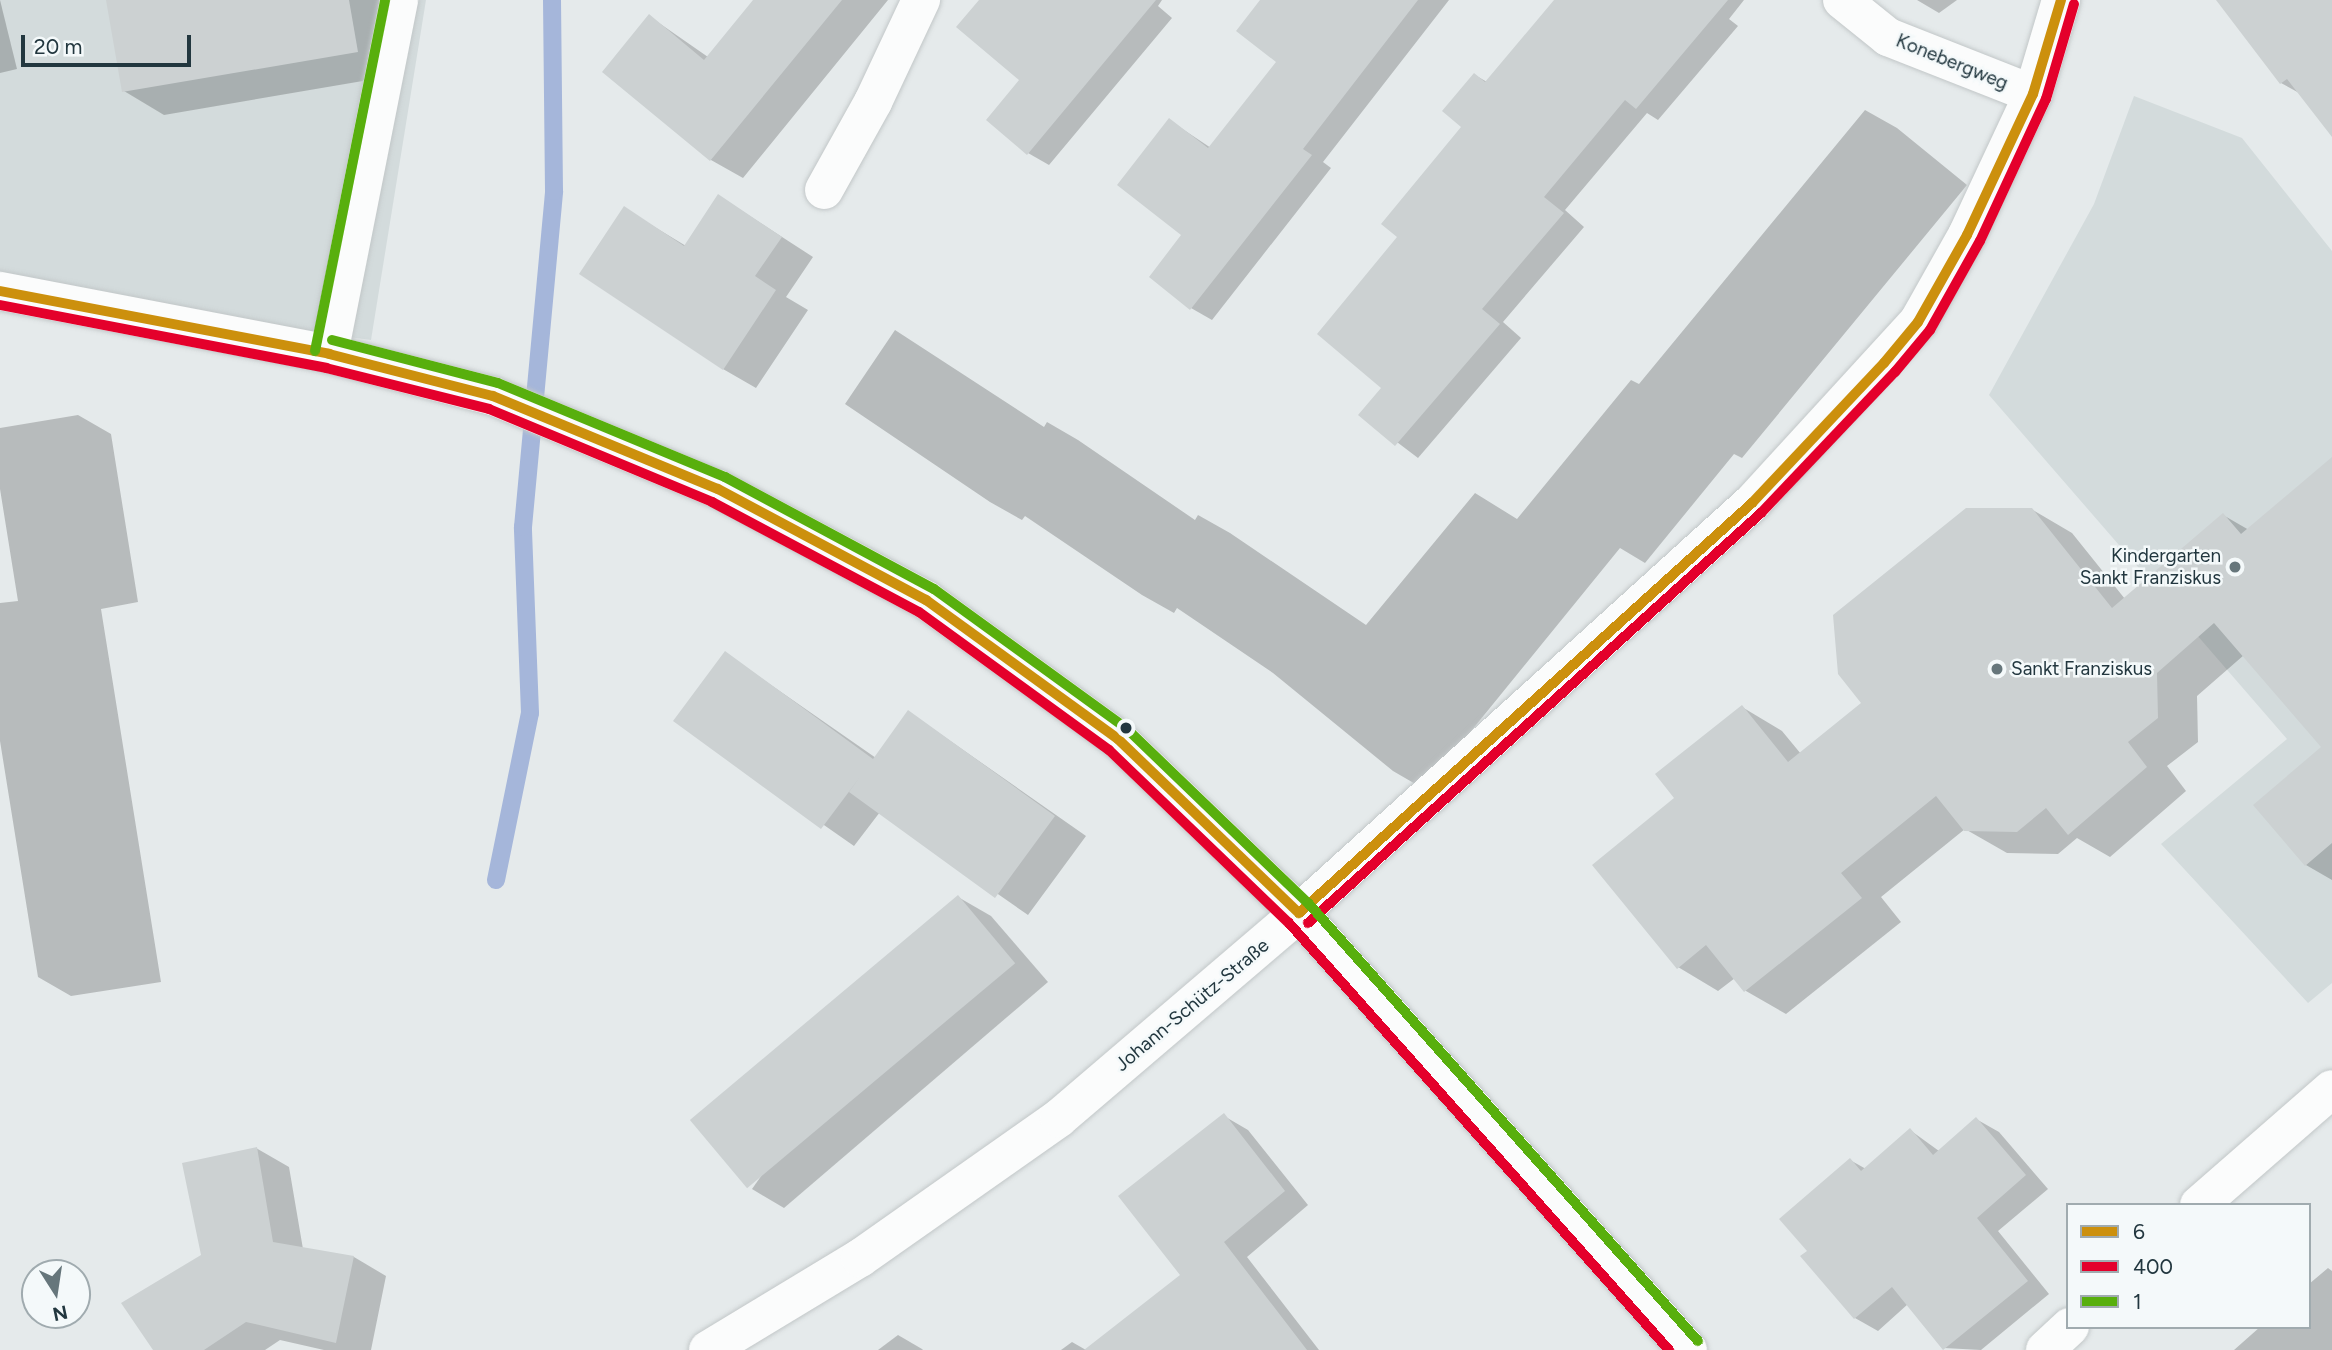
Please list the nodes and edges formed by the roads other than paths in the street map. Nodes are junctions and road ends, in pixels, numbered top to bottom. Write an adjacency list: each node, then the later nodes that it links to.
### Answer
1 (399, 0): 8 (street)
2 (920, 0): 6 (street)
3 (1842, 0): 5 (street, Konebergweg)
4 (2062, 0): 5 (street, Johann-Schütz-Straße)
5 (2033, 94): 9 (street, Johann-Schütz-Straße)
6 (824, 190)
7 (0, 291): 8 (street)
8 (329, 354): 9 (street)
9 (1299, 914): 13 (street, Johann-Schütz-Straße); 14 (street)
10 (2332, 1089): 11 (street)
11 (2201, 1203)
12 (2068, 1329): 15 (street)
13 (708, 1350)
14 (1688, 1350)
15 (2045, 1350)

